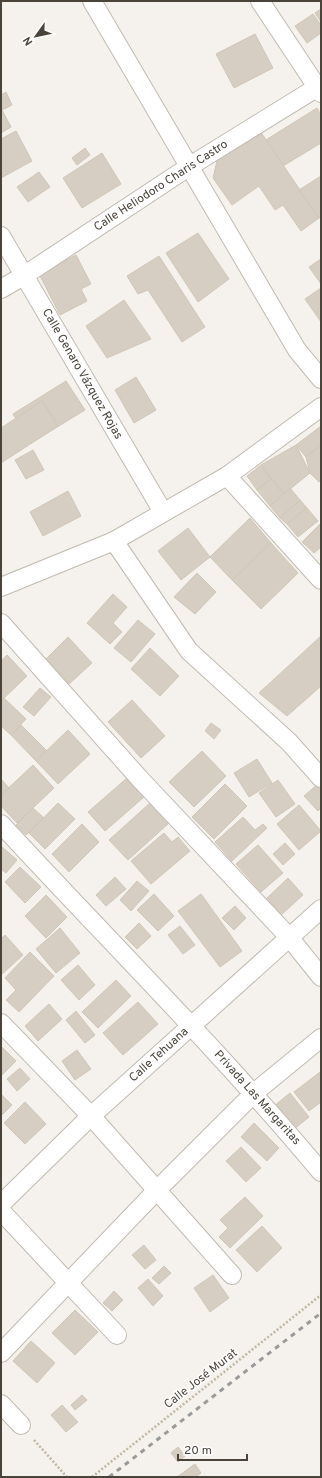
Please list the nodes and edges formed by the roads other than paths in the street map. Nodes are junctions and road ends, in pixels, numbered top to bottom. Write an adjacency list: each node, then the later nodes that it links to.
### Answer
1 (92, 1): 4 (street)
2 (260, 1): 3 (street)
3 (320, 88): 4 (street, Calle Heliodoro Charis Castro)
4 (190, 166): 6 (street, Calle Heliodoro Charis Castro); 8 (street)
5 (1, 236): 6 (street, Calle Genaro Vázquez Rojas)
6 (25, 275): 7 (street, Calle Heliodoro Charis Castro); 11 (street, Calle Genaro Vázquez Rojas)
7 (1, 289)
8 (321, 379)
9 (321, 407): 10 (street)
10 (227, 476): 11 (street); 13 (street)
11 (163, 512): 12 (street)
12 (114, 541): 14 (street); 16 (street)
13 (321, 580)
14 (2, 584)
15 (1, 623): 19 (street)
16 (321, 778)
17 (1, 824): 22 (street, Privada Las Margaritas)
18 (321, 909): 19 (street, Calle Tehuana)
19 (289, 937): 20 (street); 22 (street, Calle Tehuana)
20 (321, 977)
21 (1, 1023): 25 (street)
22 (192, 1026): 24 (street, Privada Las Margaritas); 25 (street, Calle Tehuana)
23 (321, 1038): 24 (street)
24 (254, 1093): 26 (street, Privada Las Margaritas); 27 (street)
25 (91, 1116): 27 (street); 28 (street, Calle Tehuana)
26 (321, 1172)
27 (157, 1190): 30 (street); 31 (street)
28 (1, 1204)
29 (1, 1211): 31 (street)
30 (232, 1275)
31 (69, 1283): 32 (street); 33 (street)
32 (117, 1335)
33 (1, 1353)
34 (1, 1404): 35 (street)
35 (21, 1425)

